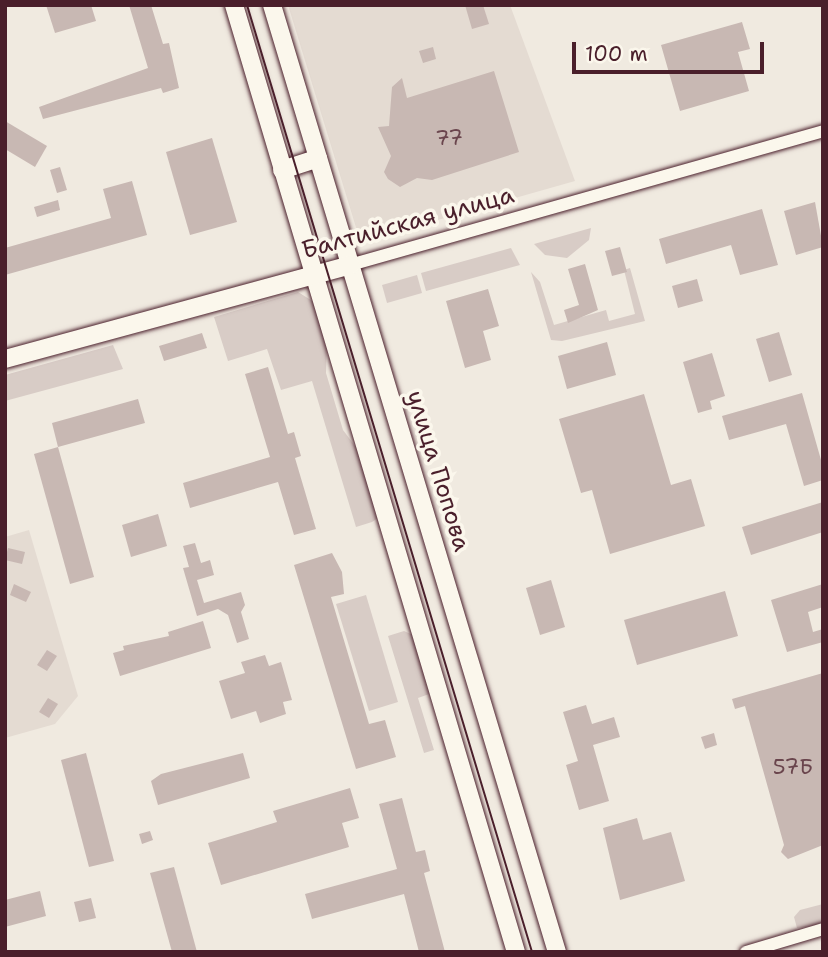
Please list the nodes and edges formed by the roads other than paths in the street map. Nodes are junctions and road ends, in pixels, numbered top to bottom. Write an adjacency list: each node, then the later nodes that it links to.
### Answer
1 (234, 5): 5 (main road)
2 (272, 5): 4 (main road, улица Попова)
3 (823, 131): 6 (street, Балтийская улица)
4 (318, 158): 5 (main road); 6 (main road, улица Попова)
5 (282, 170): 7 (main road)
6 (350, 265): 7 (main road, Балтийская улица); 11 (main road, улица Попова)
7 (313, 275): 8 (main road, Балтийская улица); 10 (main road)
8 (5, 359)
9 (823, 929): 12 (street)
10 (516, 952)
11 (557, 952)
12 (747, 952)

